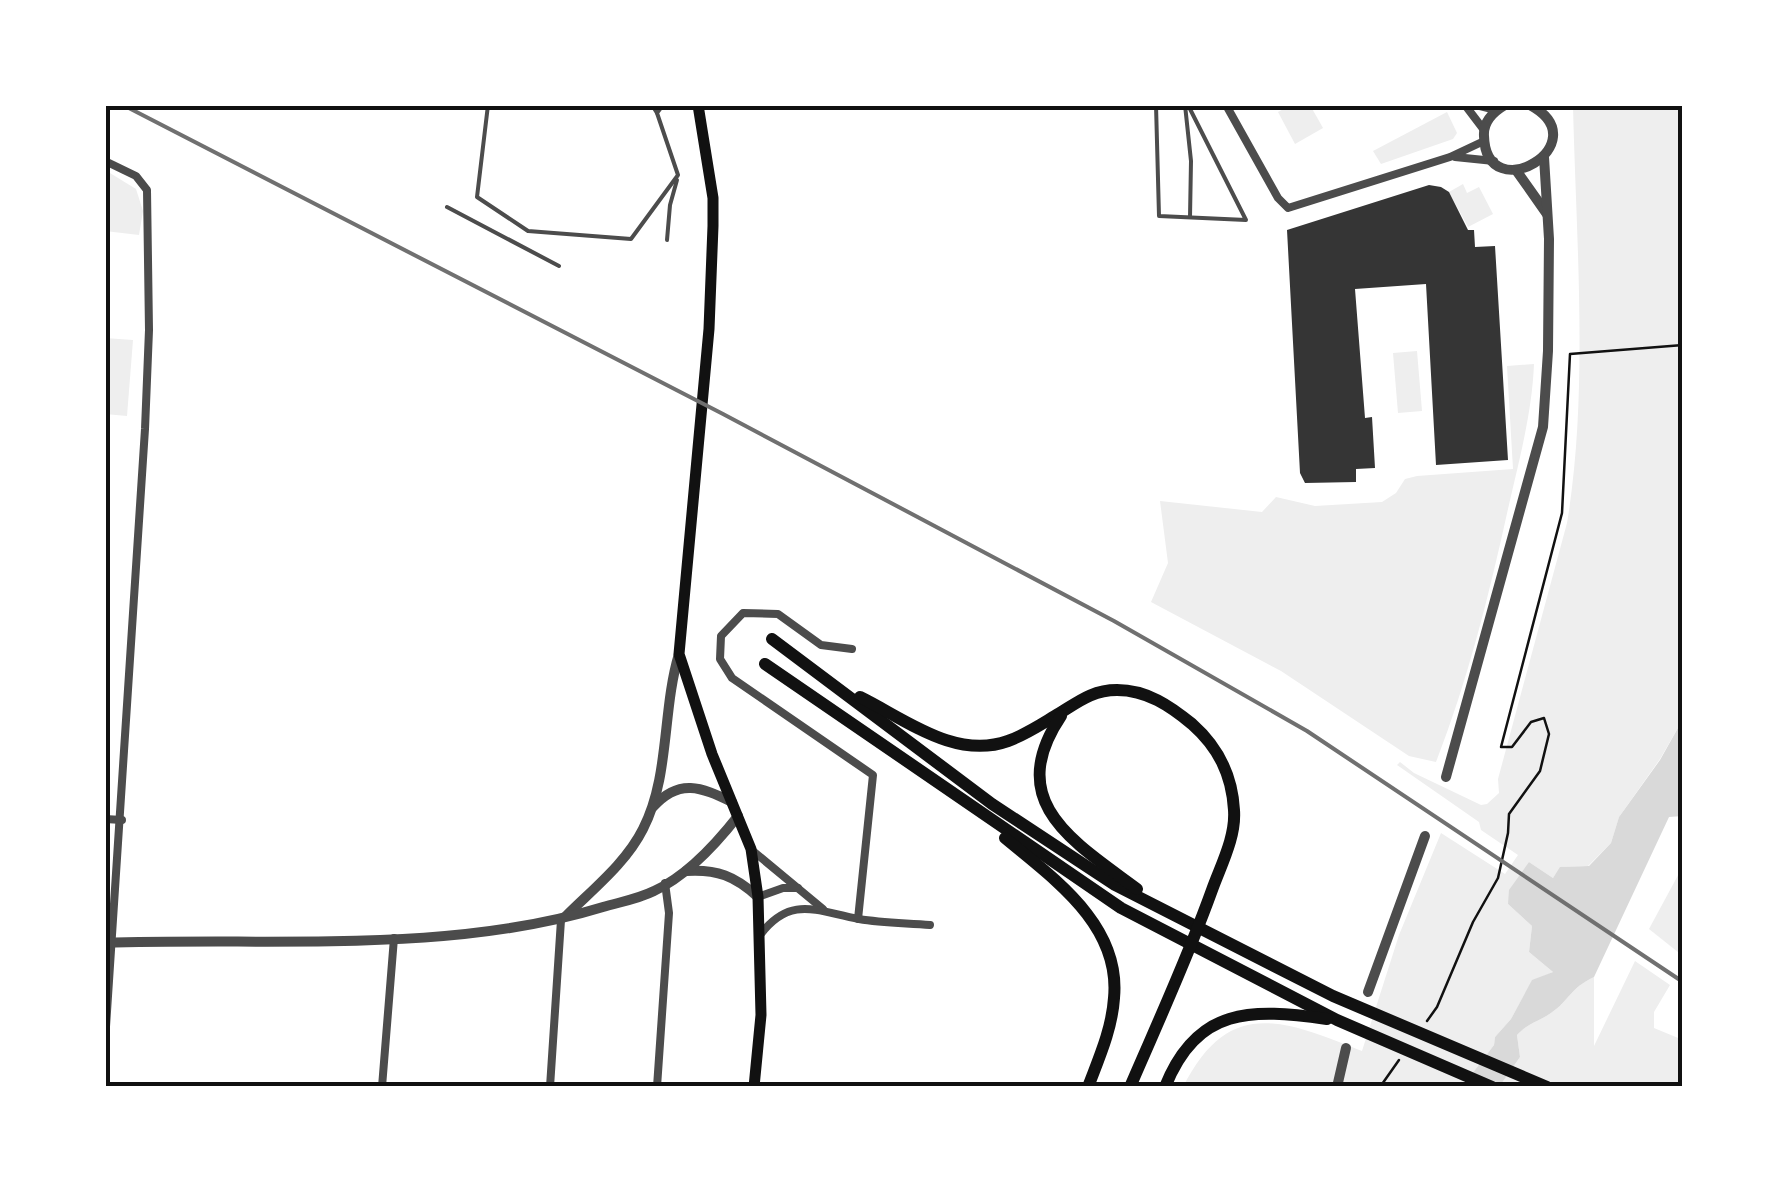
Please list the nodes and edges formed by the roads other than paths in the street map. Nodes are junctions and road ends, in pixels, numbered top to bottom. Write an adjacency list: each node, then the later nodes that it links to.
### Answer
1 (488, 105): 25 (lane)
2 (652, 105): 13 (lane)
3 (663, 105): 13 (lane)
4 (698, 105): 31 (main road)
5 (1156, 105): 24 (lane)
6 (1187, 105): 24 (lane); 24 (lane)
7 (1226, 105): 16 (street)
8 (1465, 105): 15 (street)
9 (1476, 105): 12 (street)
10 (1530, 105): 14 (street)
11 (1548, 105): 14 (street)
12 (1500, 107): 15 (street)
13 (657, 114): 21 (lane)
14 (1548, 121): 17 (street)
15 (1484, 136): 16 (street); 19 (street)
16 (1450, 157): 19 (street)
17 (1544, 157): 20 (street); 23 (street)
18 (105, 161): 41 (street)
19 (1494, 161): 20 (street)
20 (1516, 170): 23 (street)
21 (678, 176): 25 (lane); 26 (lane)
22 (447, 207): 27 (lane)
23 (1548, 214): 35 (street)
24 (1190, 216)
25 (528, 231): 27 (lane)
26 (667, 240)
27 (522, 246): 28 (lane)
28 (560, 266)
29 (772, 638): 33 (highway)
30 (852, 650): 50 (street)
31 (679, 654): 37 (main road); 38 (street)
32 (765, 664): 36 (highway)
33 (832, 683): 34 (highway); 49 (highway)
34 (1065, 710): 49 (highway); 65 (highway)
35 (1446, 777)
36 (954, 794): 57 (highway); 64 (highway)
37 (732, 802): 38 (street); 39 (main road)
38 (649, 812): 51 (street)
39 (738, 816): 43 (main road); 44 (street)
40 (105, 819): 41 (street)
41 (122, 820): 55 (street)
42 (1424, 836): 56 (street)
43 (751, 849): 46 (street); 47 (main road)
44 (685, 870): 45 (street); 47 (street)
45 (665, 883): 51 (street); 62 (street)
46 (798, 888): 47 (street); 48 (street)
47 (758, 898): 53 (main road)
48 (823, 908): 50 (street); 53 (street)
49 (1174, 917): 69 (highway)
50 (858, 919): 52 (street)
51 (561, 920): 54 (street); 61 (street)
52 (930, 925)
53 (760, 936): 63 (main road)
54 (394, 938): 55 (street); 60 (street)
55 (109, 943): 58 (street)
56 (1368, 992)
57 (1337, 1020): 66 (highway); 68 (highway)
58 (105, 1042)
59 (1346, 1048): 67 (street)
60 (382, 1087)
61 (550, 1087)
62 (658, 1087)
63 (754, 1087)
64 (1088, 1087)
65 (1130, 1087)
66 (1164, 1087)
67 (1337, 1087)
68 (1492, 1087)
69 (1547, 1087)

